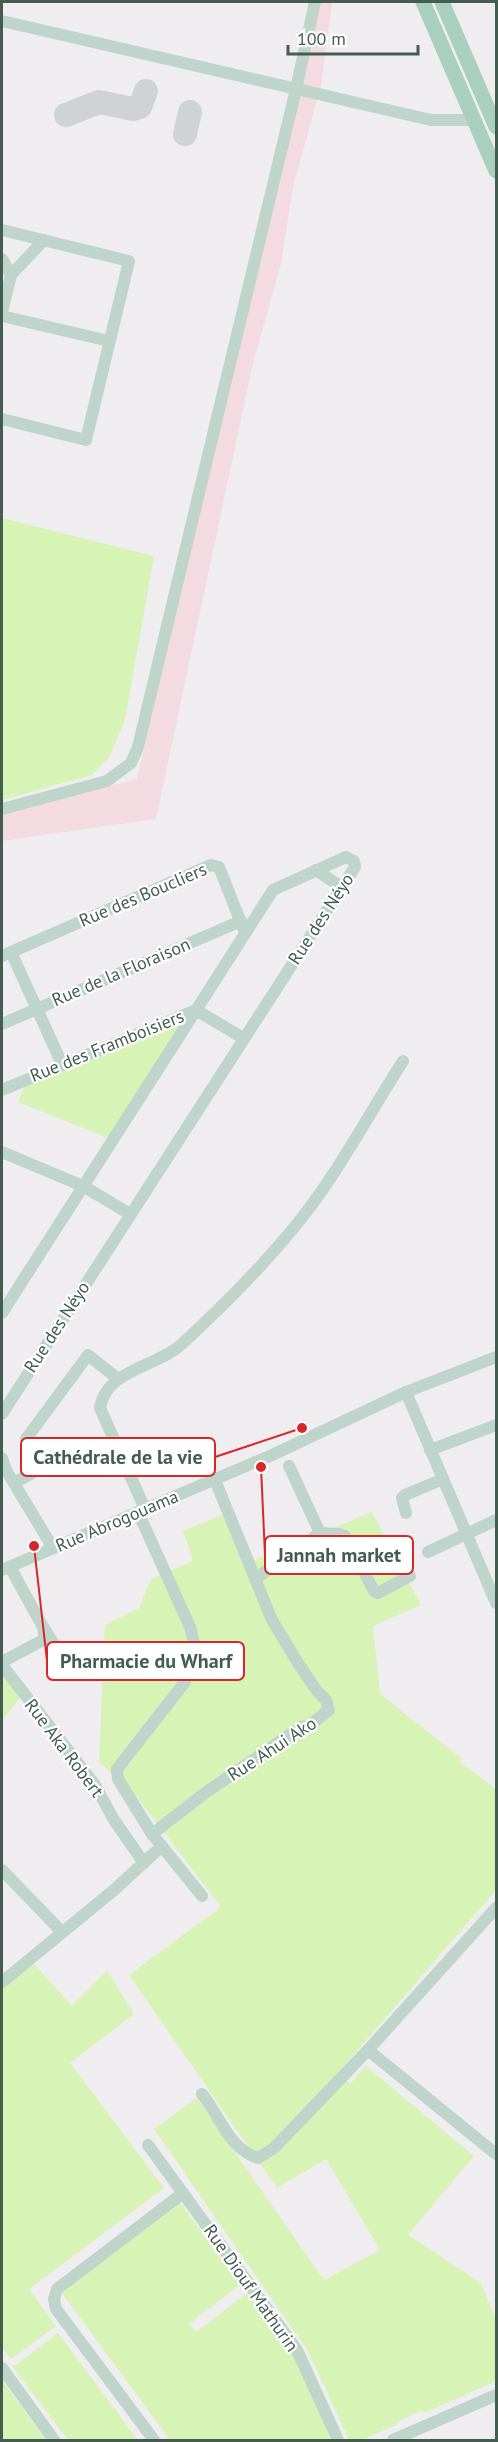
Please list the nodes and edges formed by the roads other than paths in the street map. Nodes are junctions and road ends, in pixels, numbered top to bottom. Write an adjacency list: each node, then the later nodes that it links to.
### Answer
1 (315, 2): 5 (street)
2 (423, 2): 6 (main road)
3 (442, 2): 7 (main road)
4 (2, 21): 5 (street)
5 (296, 88): 6 (street); 16 (street)
6 (474, 120): 8 (main road)
7 (496, 127)
8 (496, 171)
9 (2, 230): 10 (street)
10 (44, 240): 12 (street); 14 (street)
11 (2, 259): 12 (street)
12 (11, 275): 13 (street)
13 (2, 314): 14 (street)
14 (109, 341): 15 (street)
15 (2, 419)
16 (2, 809)
17 (316, 870): 18 (street); 18 (street, Rue des Néyo); 20 (street, Rue des Néyo)
18 (340, 887): 25 (street, Rue des Néyo)
19 (240, 921): 20 (street, Rue des Boucliers); 21 (street, Rue des Boucliers); 22 (street, Rue de la Floraison)
20 (245, 933): 23 (street, Rue des Néyo)
21 (6, 954): 22 (street)
22 (36, 1009): 24 (street, Rue de la Floraison); 27 (street)
23 (196, 1010): 25 (street, Rue des Framboisiers); 27 (street, Rue des Framboisiers); 30 (street, Rue des Néyo)
24 (2, 1024)
25 (243, 1038): 31 (street, Rue des Néyo)
26 (403, 1061): 34 (street)
27 (62, 1064): 28 (street, Rue des Framboisiers)
28 (2, 1090)
29 (2, 1152): 30 (street)
30 (83, 1186): 31 (street); 32 (street, Rue des Néyo)
31 (130, 1214): 36 (street, Rue des Néyo)
32 (2, 1313)
33 (496, 1357): 35 (street, Rue Abrogouama)
34 (118, 1379): 38 (street); 46 (street)
35 (406, 1392): 39 (street); 44 (street, Rue Abrogouama)
36 (2, 1414)
37 (496, 1425): 39 (street)
38 (26, 1439)
39 (430, 1450): 43 (street)
40 (50, 1463): 45 (street)
41 (289, 1466): 49 (street)
42 (3, 1468): 45 (street)
43 (443, 1479): 47 (street); 50 (street)
44 (215, 1480): 46 (street, Rue Abrogouama); 55 (street, Rue Ahui Ako)
45 (14, 1484): 51 (street)
46 (141, 1511): 51 (street, Rue Abrogouama); 60 (street)
47 (406, 1513)
48 (496, 1520): 50 (street)
49 (320, 1533): 54 (street); 55 (street)
50 (467, 1536): 52 (street); 56 (street)
51 (53, 1548): 53 (street, Rue Abrogouama)
52 (428, 1552)
53 (6, 1568): 57 (street)
54 (410, 1576)
55 (255, 1579): 60 (street, Rue Ahui Ako)
56 (496, 1603)
57 (43, 1627): 58 (street); 59 (street)
58 (2, 1664): 62 (street, Rue Aka Robert)
59 (72, 1674)
60 (152, 1834): 61 (street)
61 (162, 1846): 62 (street); 64 (street)
62 (144, 1863): 66 (street)
63 (2, 1870): 66 (street)
64 (202, 1896)
65 (496, 1908): 68 (street)
66 (62, 1932): 67 (street)
67 (2, 1982)
68 (368, 2050): 69 (street); 71 (street)
69 (202, 2094)
70 (148, 2145): 72 (street, Rue Diouf Mathurin)
71 (496, 2154)
72 (183, 2193): 76 (street); 77 (street, Rue Diouf Mathurin)
73 (2, 2368): 75 (street)
74 (496, 2395): 78 (street)
75 (54, 2440)
76 (154, 2440)
77 (338, 2440)
78 (393, 2440)

